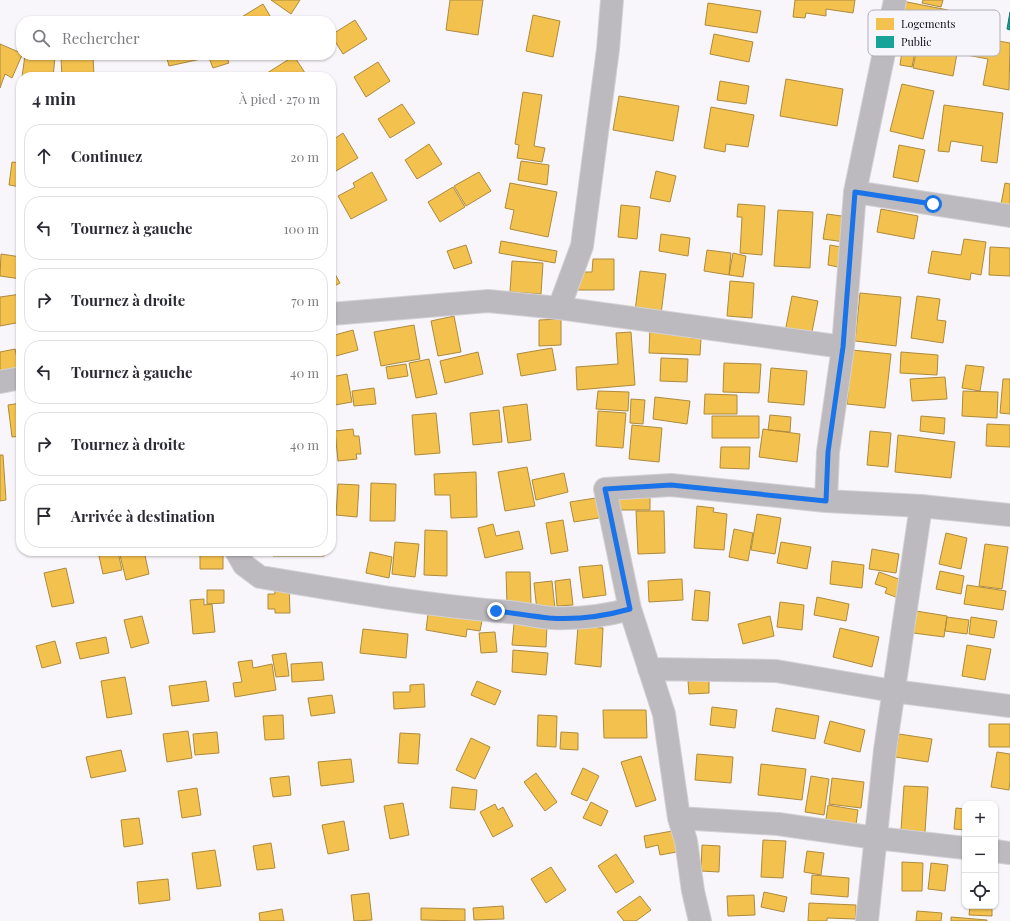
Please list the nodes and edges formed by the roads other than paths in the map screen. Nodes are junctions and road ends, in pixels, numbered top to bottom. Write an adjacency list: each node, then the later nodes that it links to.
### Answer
1 (612, 0): 7 (street)
2 (895, 0): 3 (street)
3 (893, 10)
4 (883, 56): 5 (street)
5 (855, 192): 6 (street); 9 (street)
6 (1010, 216)
7 (559, 308): 8 (street); 9 (street)
8 (336, 314)
9 (843, 347): 12 (street)
10 (16, 379): 11 (street)
11 (0, 382)
12 (826, 501): 13 (street); 16 (street)
13 (921, 506): 14 (street); 18 (street)
14 (1010, 515)
15 (239, 556): 16 (street)
16 (630, 609): 17 (street)
17 (649, 669): 18 (street); 20 (street)
18 (893, 691): 19 (street); 21 (street)
19 (1010, 706)
20 (679, 818): 21 (street); 25 (street)
21 (876, 838): 22 (street); 26 (street)
22 (962, 848)
23 (998, 851): 24 (street)
24 (1010, 853)
25 (700, 921)
26 (867, 921)

